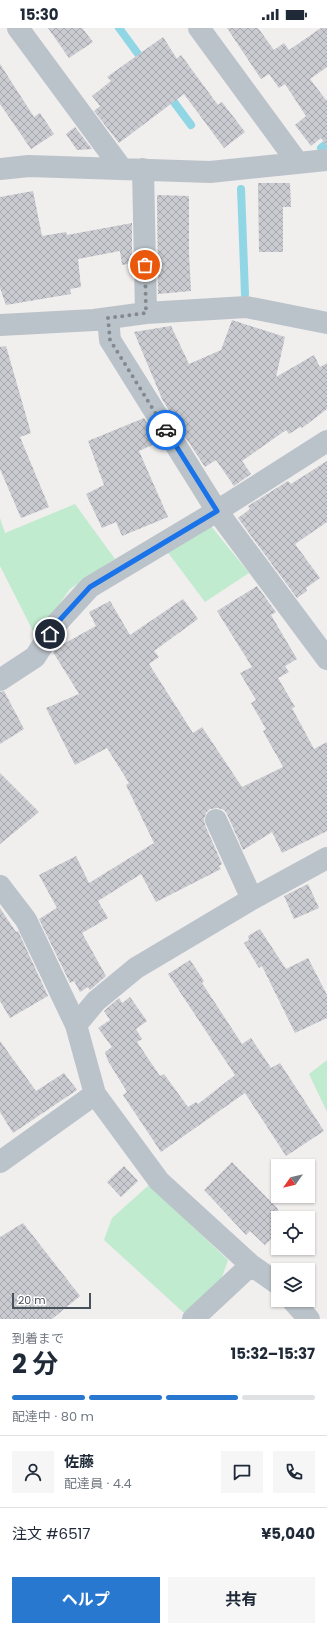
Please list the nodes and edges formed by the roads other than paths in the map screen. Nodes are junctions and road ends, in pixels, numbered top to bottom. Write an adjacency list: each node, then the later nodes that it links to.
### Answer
1 (18, 28): 6 (street)
2 (199, 28): 4 (street)
3 (327, 160): 4 (street)
4 (298, 163): 6 (street)
5 (0, 169): 6 (street)
6 (133, 169): 7 (street)
7 (146, 313): 8 (street); 9 (street)
8 (108, 318): 10 (street); 12 (street)
9 (327, 323)
10 (0, 325)
11 (327, 441): 12 (street)
12 (217, 511): 13 (street); 14 (street)
13 (327, 659)
14 (0, 680)
15 (216, 820): 18 (street)
16 (327, 858): 18 (street)
17 (0, 886): 19 (street)
18 (252, 898): 19 (street)
19 (76, 1025): 20 (street)
20 (95, 1094): 21 (street); 22 (street)
21 (0, 1162)
22 (251, 1265): 23 (street); 25 (street)
23 (271, 1279)
24 (298, 1307): 26 (street)
25 (193, 1319)
26 (309, 1319)

